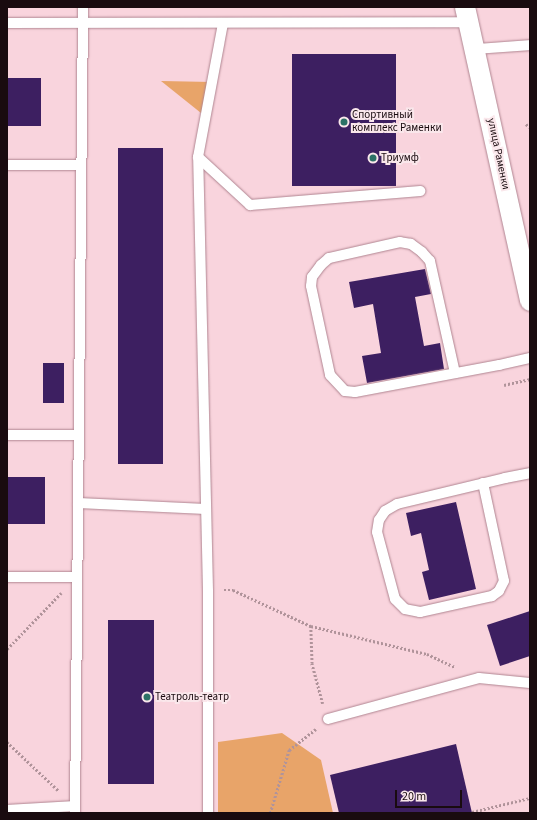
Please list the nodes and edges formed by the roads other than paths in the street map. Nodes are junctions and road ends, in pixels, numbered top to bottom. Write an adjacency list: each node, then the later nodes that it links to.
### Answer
1 (83, 7): 4 (lane)
2 (467, 15): 5 (lane); 7 (street, улица Раменки)
3 (7, 23): 4 (lane)
4 (83, 23): 5 (lane); 10 (lane)
5 (223, 23): 8 (lane)
6 (530, 45): 7 (lane)
7 (476, 49): 12 (street, улица Раменки)
8 (198, 157): 11 (lane); 20 (lane)
9 (7, 165): 10 (lane)
10 (81, 165): 16 (lane)
11 (420, 191)
12 (530, 301)
13 (530, 358): 14 (lane)
14 (455, 373): 14 (lane)
15 (7, 435): 16 (lane)
16 (78, 435): 19 (lane)
17 (530, 473): 18 (lane)
18 (483, 484): 18 (lane)
19 (78, 504): 20 (lane); 22 (lane)
20 (206, 509): 27 (lane)
21 (7, 577): 22 (lane)
22 (77, 577): 26 (lane)
23 (530, 683): 24 (lane)
24 (328, 719)
25 (7, 810): 26 (lane)
26 (75, 810)
27 (208, 813)

